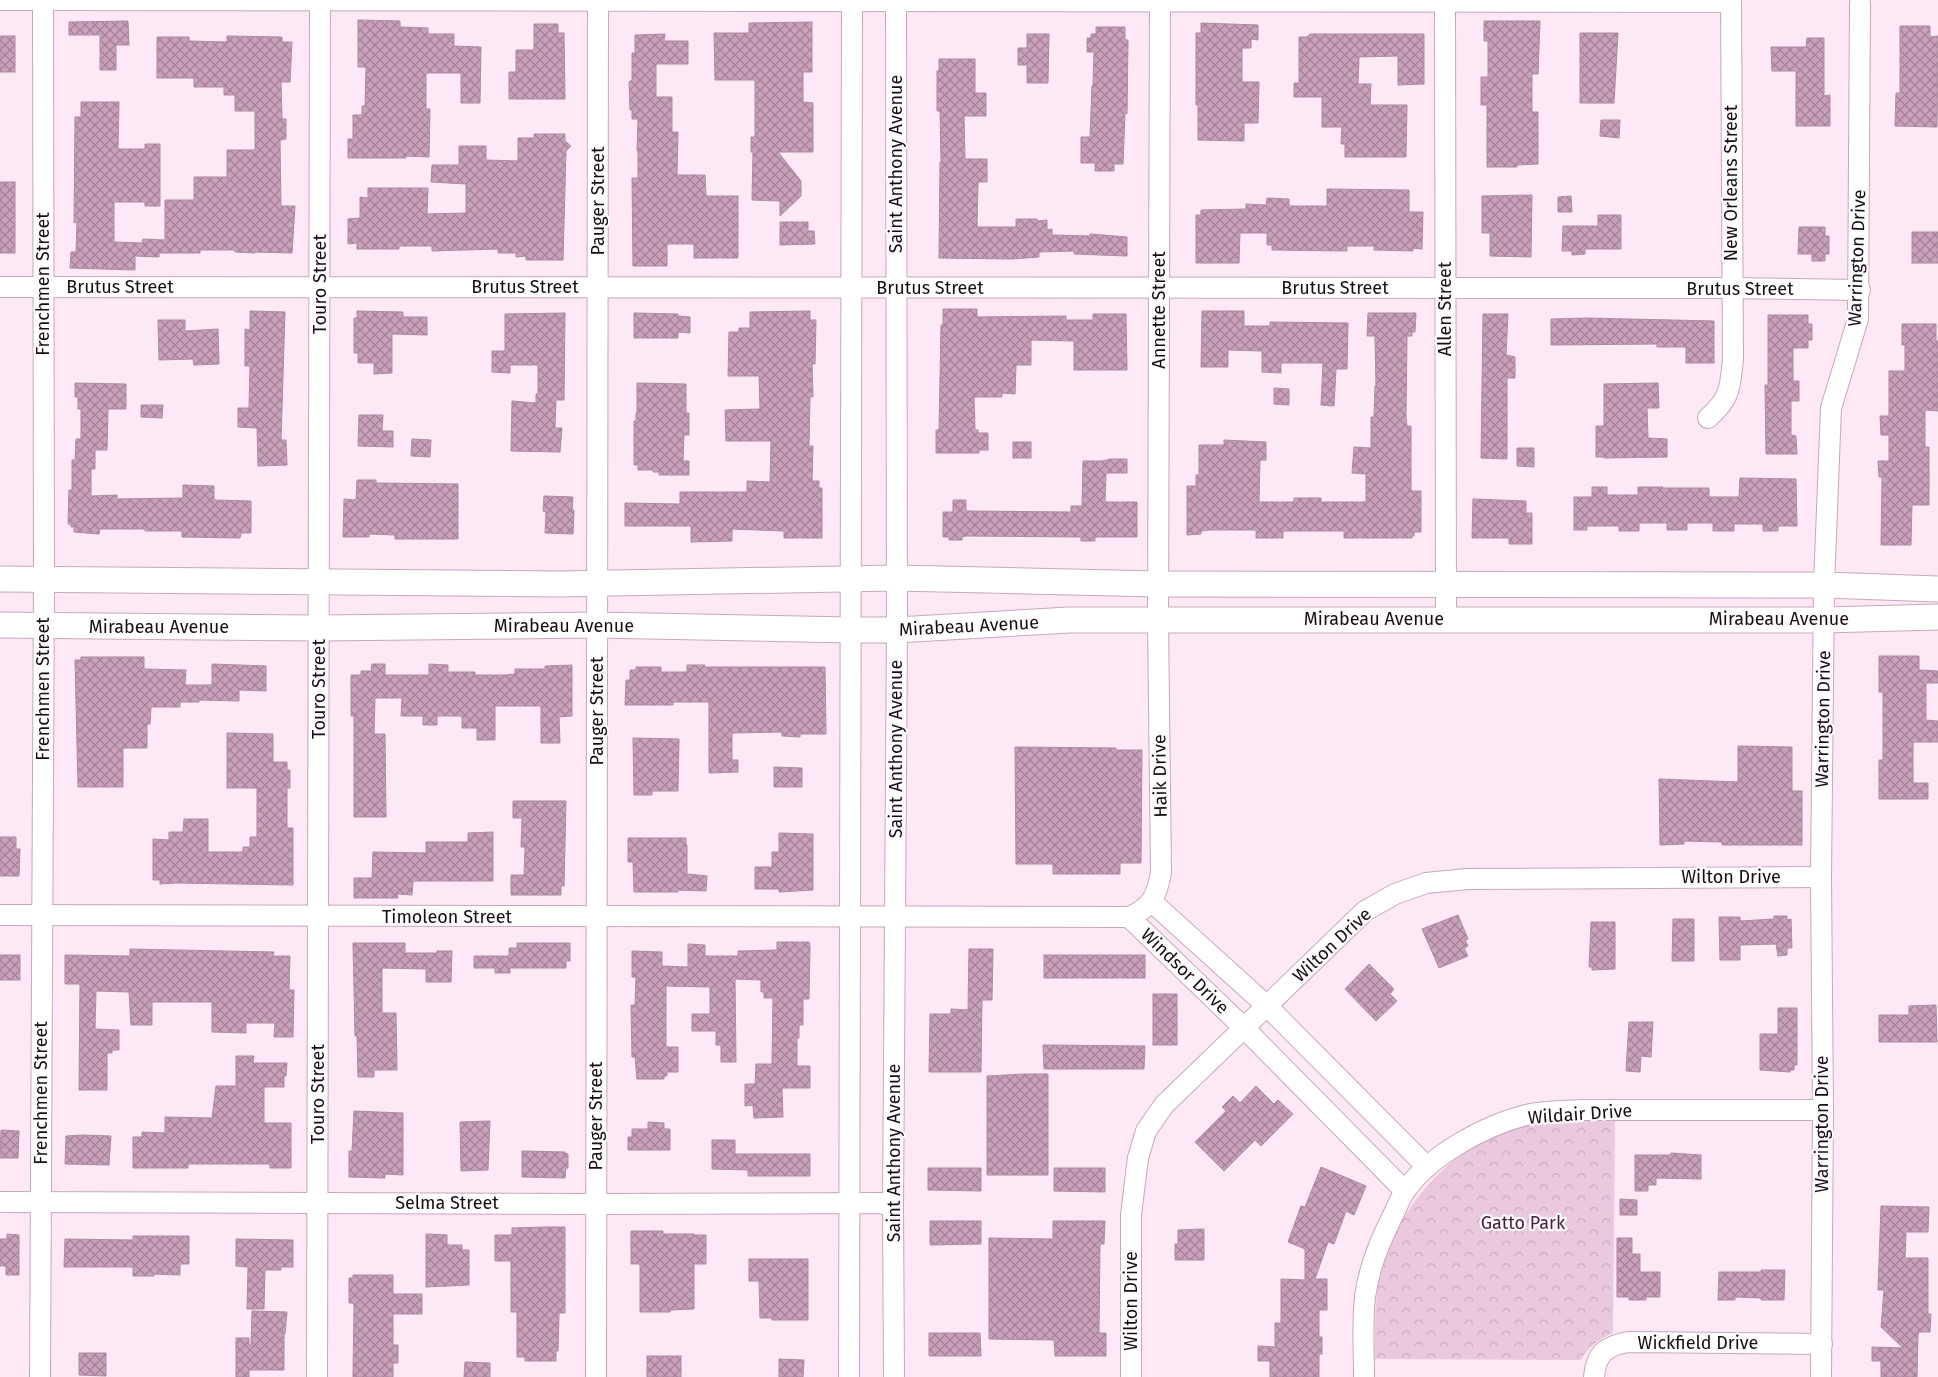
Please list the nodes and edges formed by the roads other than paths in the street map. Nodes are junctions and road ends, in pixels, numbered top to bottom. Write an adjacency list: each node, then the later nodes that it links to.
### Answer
1 (0, 0): 2 (street)
2 (43, 0): 3 (street); 12 (street, Frenchmen Street)
3 (320, 0): 4 (street); 13 (street, Touro Street)
4 (598, 0): 5 (street); 14 (street, Pauger Street)
5 (852, 1): 6 (street); 15 (street)
6 (896, 1): 7 (street); 16 (street, Saint Anthony Avenue)
7 (1160, 1): 8 (street); 17 (street, Annette Street)
8 (1445, 1): 9 (street); 18 (street, Allen Street)
9 (1730, 1): 19 (street, New Orleans Street)
10 (1861, 1): 20 (street, Warrington Drive)
11 (0, 287): 12 (street, Brutus Street)
12 (44, 287): 13 (street, Brutus Street); 25 (street, Frenchmen Street)
13 (320, 287): 14 (street, Brutus Street); 26 (street, Touro Street)
14 (598, 287): 15 (street, Brutus Street); 27 (street, Pauger Street)
15 (851, 288): 16 (street, Brutus Street); 22 (street)
16 (896, 288): 17 (street, Brutus Street); 23 (street, Saint Anthony Avenue)
17 (1159, 288): 18 (street, Brutus Street); 29 (street, Annette Street)
18 (1445, 288): 19 (street, Brutus Street); 28 (street, Allen Street)
19 (1732, 288): 20 (street, Brutus Street); 21 (street, New Orleans Street)
20 (1860, 290): 30 (street, Warrington Drive)
21 (1708, 418)
22 (850, 578): 23 (street, Mirabeau Avenue); 27 (street, Mirabeau Avenue); 40 (street)
23 (896, 578): 29 (street, Mirabeau Avenue); 41 (street, Saint Anthony Avenue)
24 (0, 579): 25 (street, Mirabeau Avenue)
25 (44, 580): 26 (street, Mirabeau Avenue); 38 (street, Frenchmen Street)
26 (320, 582): 27 (street, Mirabeau Avenue); 39 (street, Touro Street)
27 (598, 583): 37 (street, Pauger Street)
28 (1445, 583): 29 (street, Mirabeau Avenue); 30 (street, Mirabeau Avenue); 33 (street, Allen Street)
29 (1158, 584): 34 (street, Annette Street)
30 (1824, 585): 31 (street, Mirabeau Avenue); 35 (street, Warrington Drive)
31 (1938, 589)
32 (1938, 617): 35 (street, Mirabeau Avenue)
33 (1446, 619): 34 (street, Mirabeau Avenue); 35 (street, Mirabeau Avenue)
34 (1158, 620): 41 (street, Mirabeau Avenue); 43 (street, Haik Drive)
35 (1824, 620): 42 (street, Warrington Drive)
36 (0, 625): 38 (street, Mirabeau Avenue)
37 (597, 625): 39 (street, Mirabeau Avenue); 40 (street, Mirabeau Avenue); 49 (street, Pauger Street)
38 (44, 626): 39 (street, Mirabeau Avenue); 45 (street, Frenchmen Street)
39 (319, 628): 46 (street, Touro Street)
40 (851, 630): 41 (street, Mirabeau Avenue); 47 (street)
41 (897, 630): 48 (street, Saint Anthony Avenue)
42 (1821, 877): 51 (street, Wilton Drive); 53 (street, Warrington Drive)
43 (1152, 902): 50 (street); 51 (street, Windsor Drive)
44 (0, 916): 45 (street, Timoleon Street)
45 (42, 916): 46 (street, Timoleon Street); 57 (street, Frenchmen Street)
46 (319, 916): 49 (street, Timoleon Street); 58 (street, Touro Street)
47 (850, 916): 48 (street, Timoleon Street); 49 (street, Timoleon Street); 60 (street)
48 (895, 916): 50 (street, Windsor Drive); 61 (street, Saint Anthony Avenue)
49 (596, 917): 59 (street, Pauger Street)
50 (1129, 917): 52 (street, Windsor Drive)
51 (1267, 1006): 52 (street, Wilton Drive); 54 (street, Windsor Drive)
52 (1245, 1028): 55 (street, Windsor Drive); 68 (street, Wilton Drive)
53 (1823, 1110): 54 (street, Wildair Drive); 62 (street, Warrington Drive)
54 (1427, 1166): 55 (street, Wildair Drive)
55 (1405, 1191): 69 (street, Wildair Drive)
56 (0, 1202): 57 (street, Selma Street)
57 (41, 1202): 58 (street, Selma Street); 64 (street, Frenchmen Street)
58 (318, 1202): 59 (street, Selma Street); 65 (street, Touro Street)
59 (596, 1204): 60 (street, Selma Street); 63 (street, Pauger Street)
60 (848, 1204): 61 (street, Selma Street); 66 (street)
61 (893, 1207): 67 (street, Saint Anthony Avenue)
62 (1822, 1344): 70 (street, Wickfield Drive); 71 (street, Warrington Drive)
63 (592, 1372)
64 (40, 1377)
65 (317, 1377)
66 (849, 1377)
67 (894, 1377)
68 (1131, 1377)
69 (1364, 1377)
70 (1594, 1377)
71 (1821, 1377)

